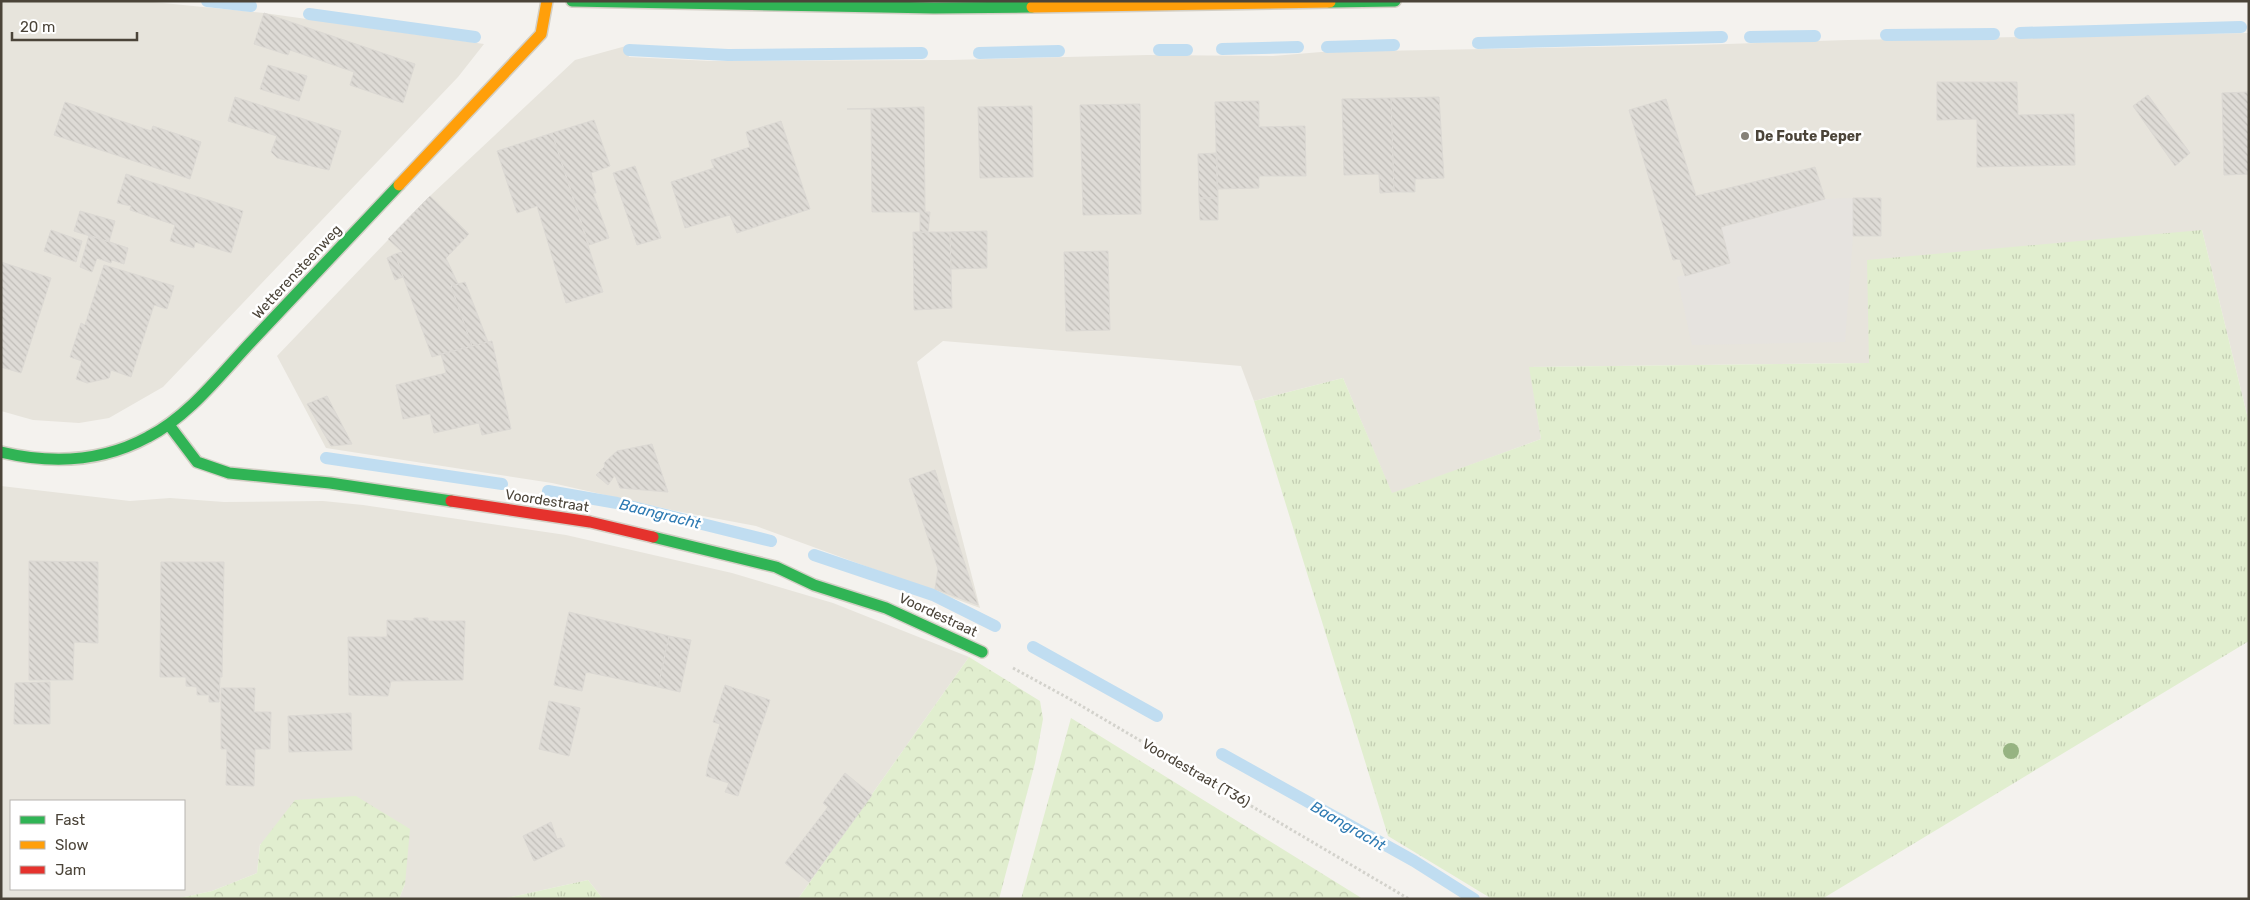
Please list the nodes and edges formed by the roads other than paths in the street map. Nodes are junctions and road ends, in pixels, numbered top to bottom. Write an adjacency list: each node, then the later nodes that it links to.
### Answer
1 (548, 1): 4 (street, Wetterensteenweg)
2 (572, 1): 3 (street)
3 (1395, 1)
4 (169, 424): 5 (street, Wetterensteenweg); 6 (street, Voordestraat)
5 (1, 452)
6 (982, 652)

